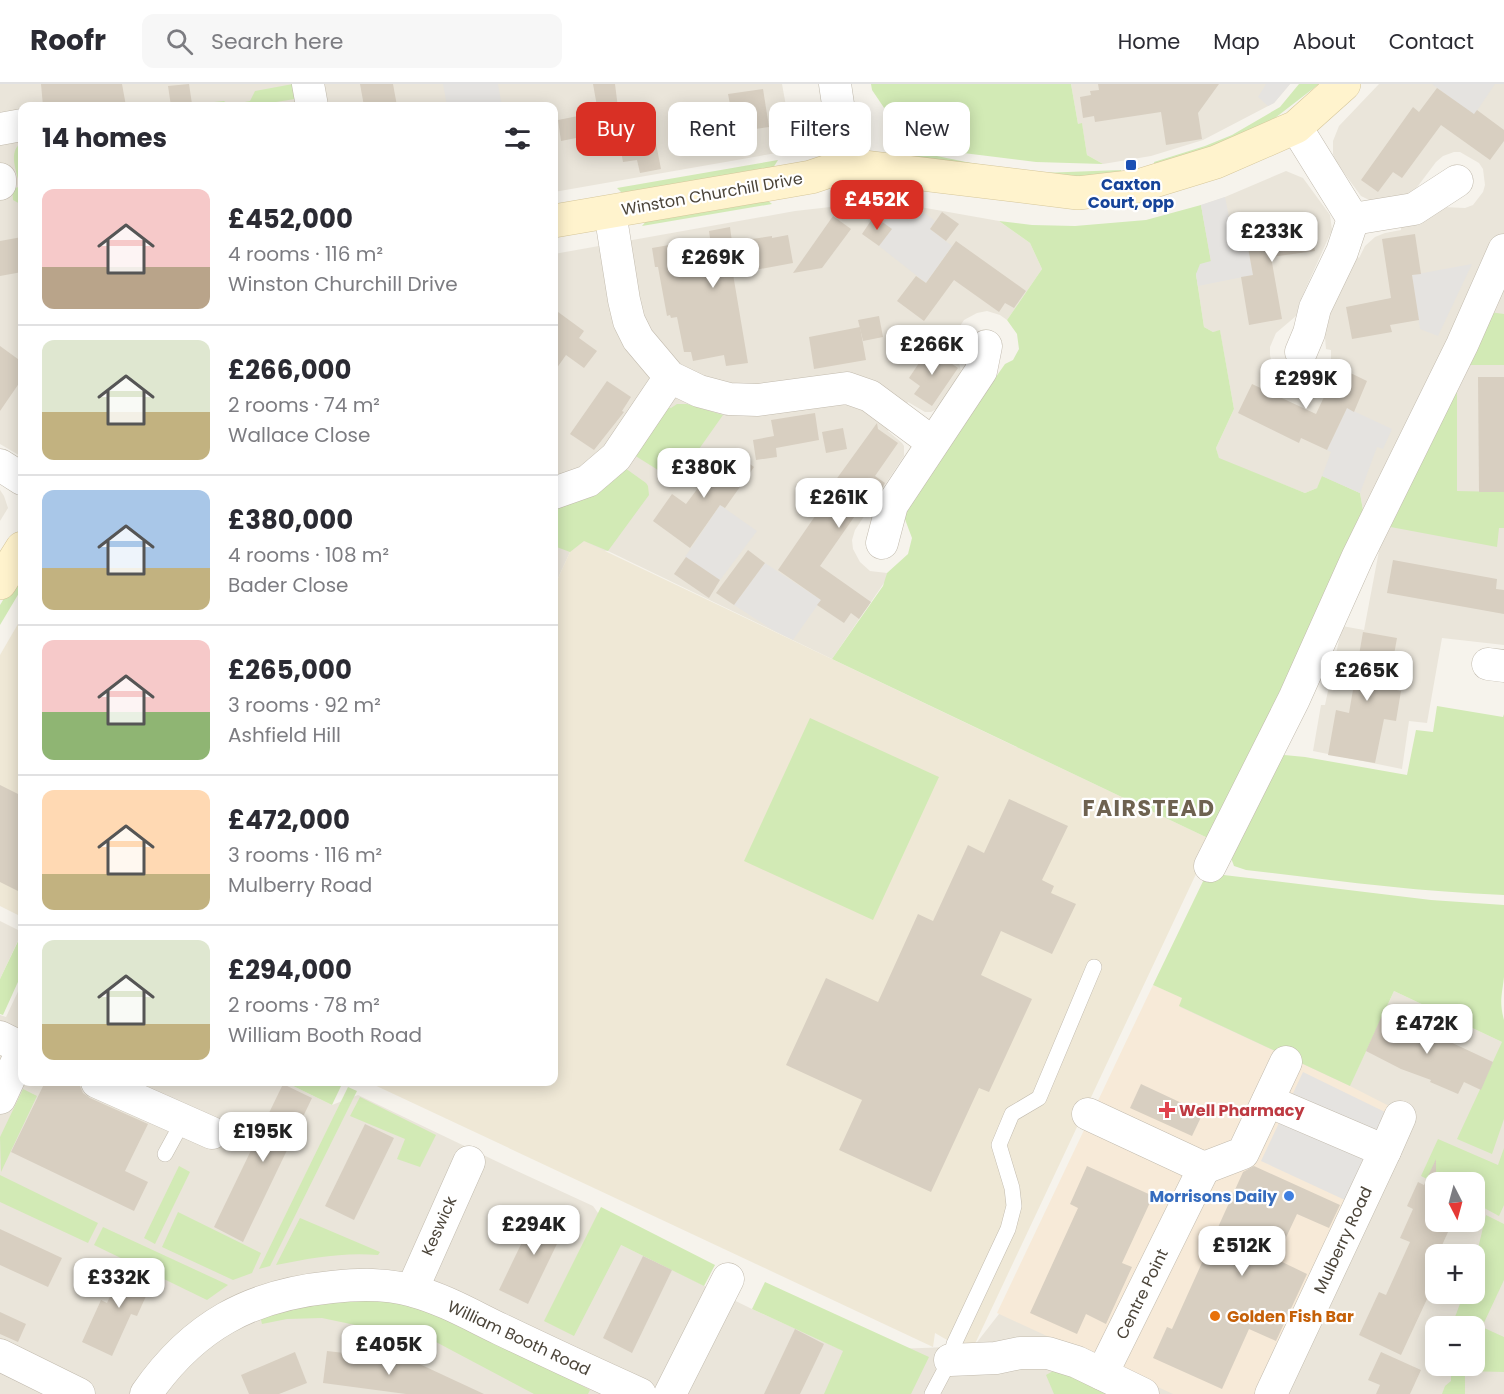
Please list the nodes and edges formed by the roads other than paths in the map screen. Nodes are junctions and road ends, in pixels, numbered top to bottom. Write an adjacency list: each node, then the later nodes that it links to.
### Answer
1 (308, 84): 4 (street)
2 (835, 84): 8 (street)
3 (1344, 84): 6 (street, Winston Churchill Drive)
4 (310, 102)
5 (18, 126): 7 (street)
6 (1296, 127): 8 (street, Winston Churchill Drive); 13 (street)
7 (0, 129)
8 (847, 165): 12 (street, Winston Churchill Drive)
9 (0, 179): 11 (street)
10 (1457, 182): 13 (street)
11 (0, 184)
12 (610, 212): 14 (street, Winston Churchill Drive); 18 (street)
13 (1353, 219): 17 (street)
14 (558, 220)
15 (1504, 250): 26 (street)
16 (986, 346): 19 (street)
17 (1301, 352)
18 (670, 376): 19 (street); 22 (street)
19 (932, 442): 23 (street)
20 (0, 465): 21 (street)
21 (18, 476)
22 (558, 492)
23 (882, 543)
24 (18, 554): 25 (street)
25 (0, 583)
26 (1210, 866)
27 (1094, 967): 46 (lane)
28 (0, 1037): 29 (street)
29 (18, 1047)
30 (18, 1058): 33 (street)
31 (1286, 1062): 34 (street)
32 (106, 1086): 37 (street)
33 (0, 1098)
34 (1268, 1101): 39 (street); 42 (street)
35 (1088, 1114): 42 (street)
36 (1400, 1117): 39 (street, Mulberry Road)
37 (183, 1120): 38 (street); 40 (lane)
38 (212, 1133)
39 (1385, 1151): 54 (street, Mulberry Road)
40 (165, 1154)
41 (469, 1162): 44 (street, Keswick)
42 (1204, 1168): 47 (street, Centre Point)
43 (728, 1280): 51 (street)
44 (412, 1290): 49 (street, William Booth Road); 50 (street, William Booth Road)
45 (0, 1355): 48 (street)
46 (950, 1360): 47 (street); 52 (lane)
47 (1102, 1374): 53 (street)
48 (79, 1394)
49 (146, 1394)
50 (640, 1394)
51 (670, 1394)
52 (932, 1394)
53 (1143, 1394)
54 (1271, 1394)

